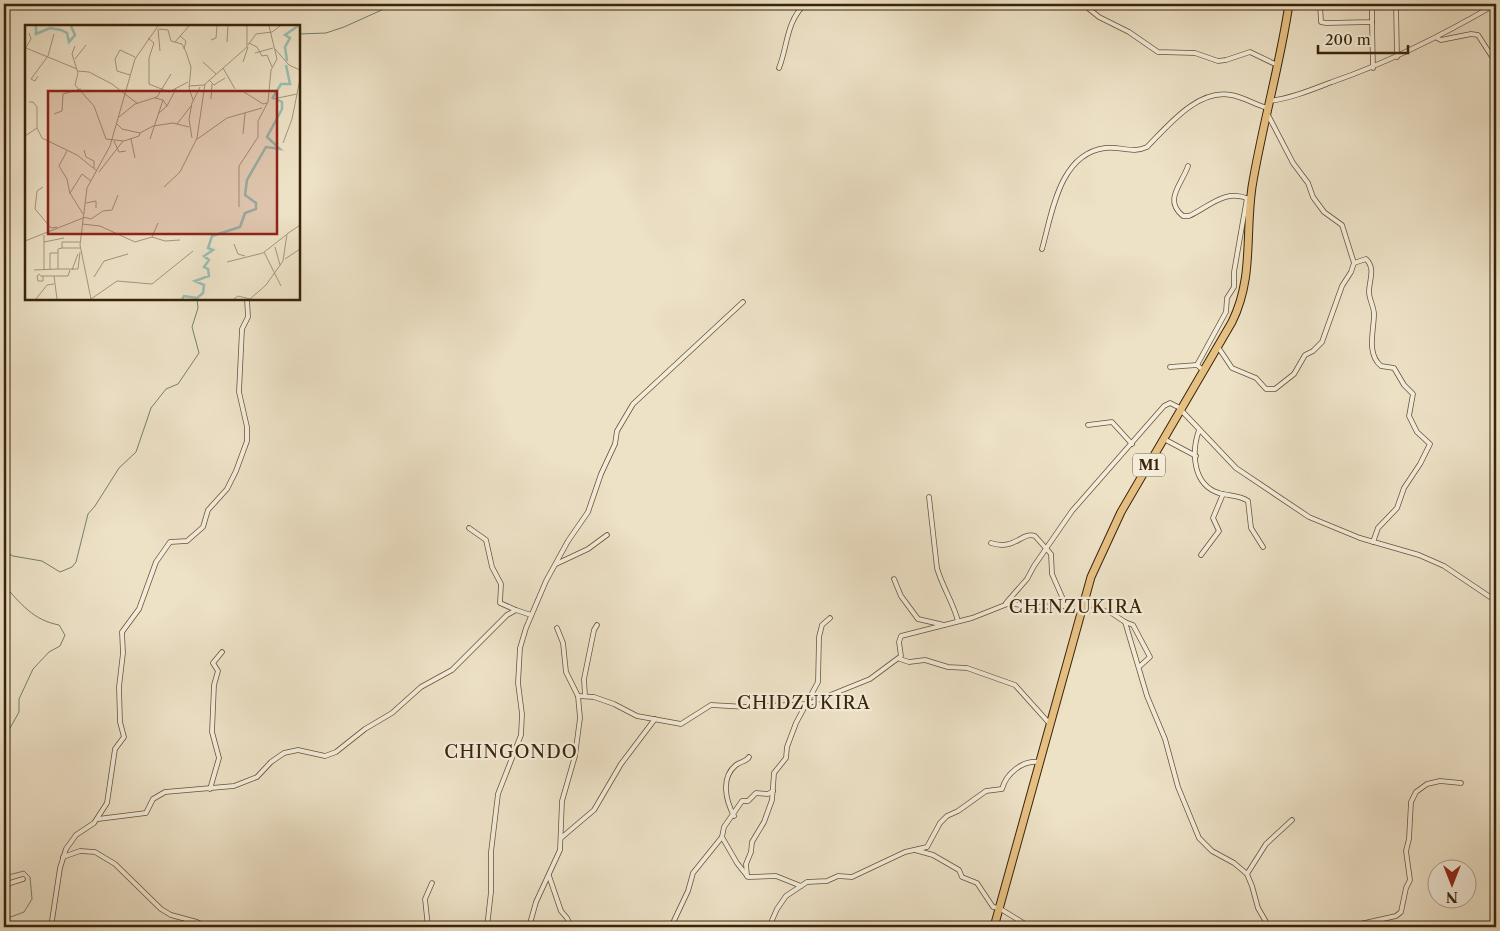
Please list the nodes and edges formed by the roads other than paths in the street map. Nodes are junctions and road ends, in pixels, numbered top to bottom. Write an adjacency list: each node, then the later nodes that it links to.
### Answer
1 (805, 4): 13 (street)
2 (1083, 4): 12 (street)
3 (1289, 4): 12 (highway, M1)
4 (1320, 4): 8 (street)
5 (1372, 4): 8 (street)
6 (1396, 4): 10 (street)
7 (1496, 4): 9 (street)
8 (1372, 22): 14 (street)
9 (1437, 38): 10 (street); 11 (street)
10 (1397, 57): 14 (street)
11 (1496, 63)
12 (1277, 65): 15 (highway, M1)
13 (779, 68)
14 (1372, 68): 15 (street)
15 (1270, 100): 16 (highway, M1)
16 (1268, 111): 18 (highway, M1); 19 (street); 20 (street)
17 (1188, 166): 18 (street)
18 (1249, 199): 23 (highway, M1); 24 (street)
19 (1042, 249)
20 (1354, 263): 23 (street); 37 (street)
21 (247, 300): 70 (street)
22 (743, 302): 42 (street)
23 (1218, 347): 26 (highway, M1)
24 (1197, 365): 25 (street); 26 (street)
25 (1170, 367)
26 (1204, 370): 27 (highway, M1)
27 (1182, 410): 29 (street); 30 (highway, M1); 31 (street)
28 (1088, 425): 31 (street)
29 (1199, 430): 32 (street); 37 (street)
30 (1164, 439): 32 (street); 48 (highway, M1)
31 (1132, 444): 40 (street)
32 (1196, 456): 33 (street)
33 (1223, 494): 39 (street); 41 (street)
34 (929, 497): 51 (street)
35 (469, 528): 47 (street)
36 (607, 535): 42 (street)
37 (1373, 542): 44 (street)
38 (991, 543): 40 (street)
39 (1263, 547)
40 (1047, 548): 45 (street); 46 (street)
41 (1201, 555)
42 (554, 565): 49 (street)
43 (894, 579): 54 (street)
44 (1496, 601)
45 (1006, 603): 46 (street); 51 (street)
46 (1066, 606): 48 (street)
47 (516, 610): 49 (street); 67 (street)
48 (1080, 611): 52 (street); 63 (highway, M1)
49 (531, 615): 87 (street)
50 (830, 618): 61 (street)
51 (958, 620): 54 (street)
52 (1125, 622): 58 (street); 58 (street)
53 (597, 625): 60 (street)
54 (944, 625): 57 (street)
55 (558, 628): 59 (street)
56 (222, 652): 67 (street)
57 (900, 659): 61 (street); 63 (street)
58 (1140, 666): 76 (street)
59 (578, 696): 60 (street); 73 (street)
60 (585, 696): 62 (street)
61 (805, 705): 62 (street); 68 (street)
62 (655, 719): 73 (street)
63 (1050, 724): 65 (highway, M1)
64 (749, 757): 69 (street)
65 (1039, 762): 74 (street); 83 (highway, M1)
66 (1461, 782): 95 (street)
67 (210, 789): 70 (street)
68 (773, 792): 69 (street); 78 (street)
69 (734, 816): 72 (street)
70 (98, 819): 75 (street)
71 (1292, 820): 76 (street)
72 (722, 837): 78 (street); 90 (street)
73 (561, 838): 77 (street)
74 (913, 850): 81 (street); 83 (street)
75 (63, 857): 84 (street); 85 (street)
76 (1247, 874): 94 (street)
77 (549, 876): 88 (street); 89 (street)
78 (746, 876): 81 (street)
79 (23, 879): 82 (street)
80 (432, 883): 86 (street)
81 (801, 886): 91 (street)
82 (4, 890)
83 (999, 908): 92 (highway, M1); 93 (street)
84 (51, 927)
85 (207, 927)
86 (428, 927)
87 (487, 927)
88 (530, 927)
89 (571, 927)
90 (671, 927)
91 (769, 927)
92 (994, 927)
93 (1030, 927)
94 (1269, 927)
95 (1347, 927)

